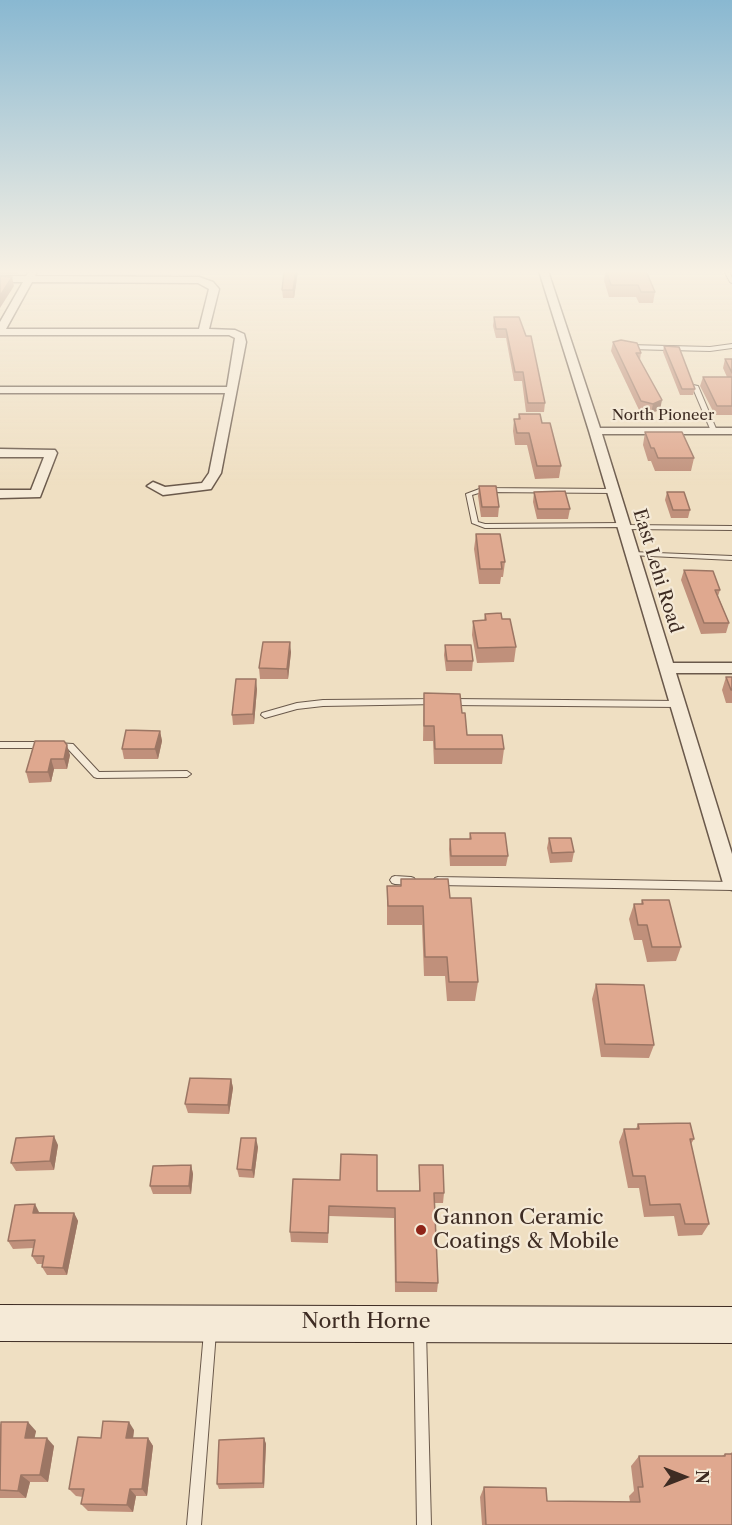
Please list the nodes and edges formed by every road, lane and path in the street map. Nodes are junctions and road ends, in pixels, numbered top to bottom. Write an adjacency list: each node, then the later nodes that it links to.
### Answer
1 (239, 342): 7 (street)
2 (566, 342): 8 (street, East Lehi Road)
3 (732, 346): 4 (lane)
4 (624, 347)
5 (695, 386): 9 (lane)
6 (0, 390): 7 (street)
7 (231, 390): 12 (street)
8 (595, 431): 9 (street, North Pioneer); 13 (street, East Lehi Road)
9 (714, 431): 10 (street, North Pioneer)
10 (732, 431)
11 (0, 453): 14 (street)
12 (153, 486)
13 (613, 491): 15 (street, East Lehi Road); 15 (lane)
14 (0, 494)
15 (624, 526): 16 (lane); 17 (street, East Lehi Road)
16 (732, 528)
17 (632, 554): 18 (lane); 19 (street, East Lehi Road)
18 (732, 558)
19 (667, 668): 20 (street); 21 (street, East Lehi Road)
20 (732, 668)
21 (678, 704): 22 (lane); 25 (street, East Lehi Road)
22 (265, 715)
23 (0, 745): 24 (lane)
24 (187, 774)
25 (731, 878): 28 (lane)
26 (395, 880): 27 (lane)
27 (417, 881)
28 (429, 881)
29 (420, 1322): 31 (street, North Horne); 32 (street, North Horne); 36 (lane)
30 (0, 1323): 31 (street, North Horne)
31 (210, 1323): 35 (lane)
32 (691, 1325): 33 (street, North Horne); 34 (street)
33 (732, 1325)
34 (732, 1330)
35 (194, 1525)
36 (424, 1525)

